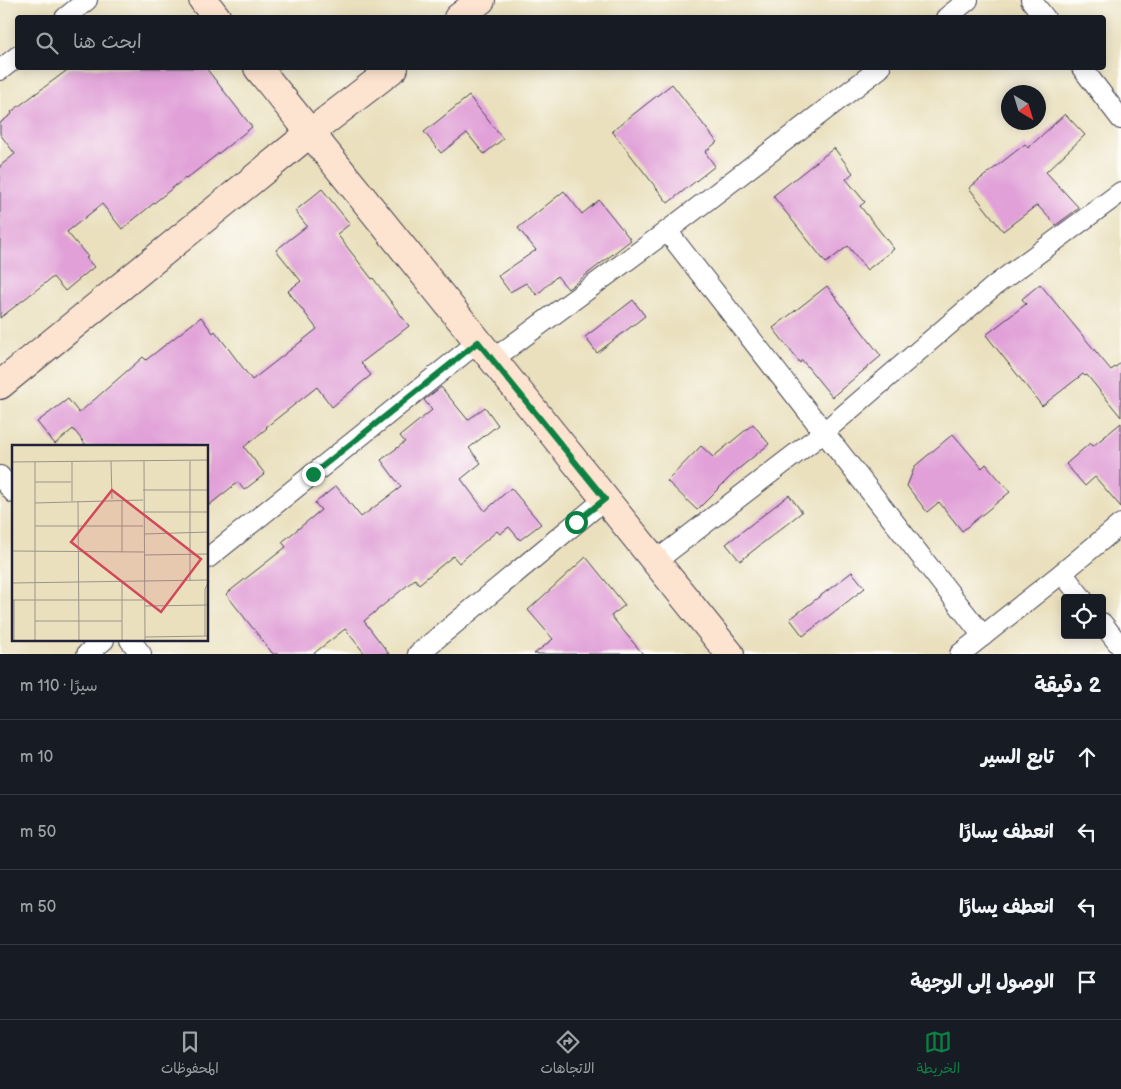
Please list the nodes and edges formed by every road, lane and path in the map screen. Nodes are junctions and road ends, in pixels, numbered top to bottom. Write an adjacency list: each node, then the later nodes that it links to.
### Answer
1 (87, 0): 6 (street)
2 (204, 0): 7 (street)
3 (481, 0): 8 (street)
4 (968, 0): 9 (street)
5 (1031, 0): 10 (street)
6 (69, 15)
7 (216, 15)
8 (462, 15)
9 (950, 15)
10 (1042, 15)
11 (15, 58): 12 (street)
12 (0, 70)
13 (260, 70): 18 (street)
14 (391, 70): 18 (street)
15 (877, 70): 20 (street)
16 (1084, 70): 17 (street)
17 (1121, 119)
18 (310, 133): 21 (street); 22 (street)
19 (1121, 192): 23 (street)
20 (667, 231): 21 (street); 23 (street)
21 (485, 351): 26 (street); 28 (street)
22 (0, 385)
23 (824, 432): 29 (street); 33 (street)
24 (0, 476): 25 (street)
25 (12, 491)
26 (605, 499): 29 (street); 39 (street)
27 (1121, 524): 30 (street)
28 (209, 557)
29 (656, 561): 40 (street)
30 (1062, 573): 31 (street); 33 (street)
31 (1079, 594)
32 (1106, 628): 36 (street)
33 (983, 636): 41 (street)
34 (102, 642): 37 (street)
35 (132, 642): 38 (street)
36 (1121, 647)
37 (87, 654)
38 (141, 654)
39 (418, 654)
40 (730, 654)
41 (960, 654)

